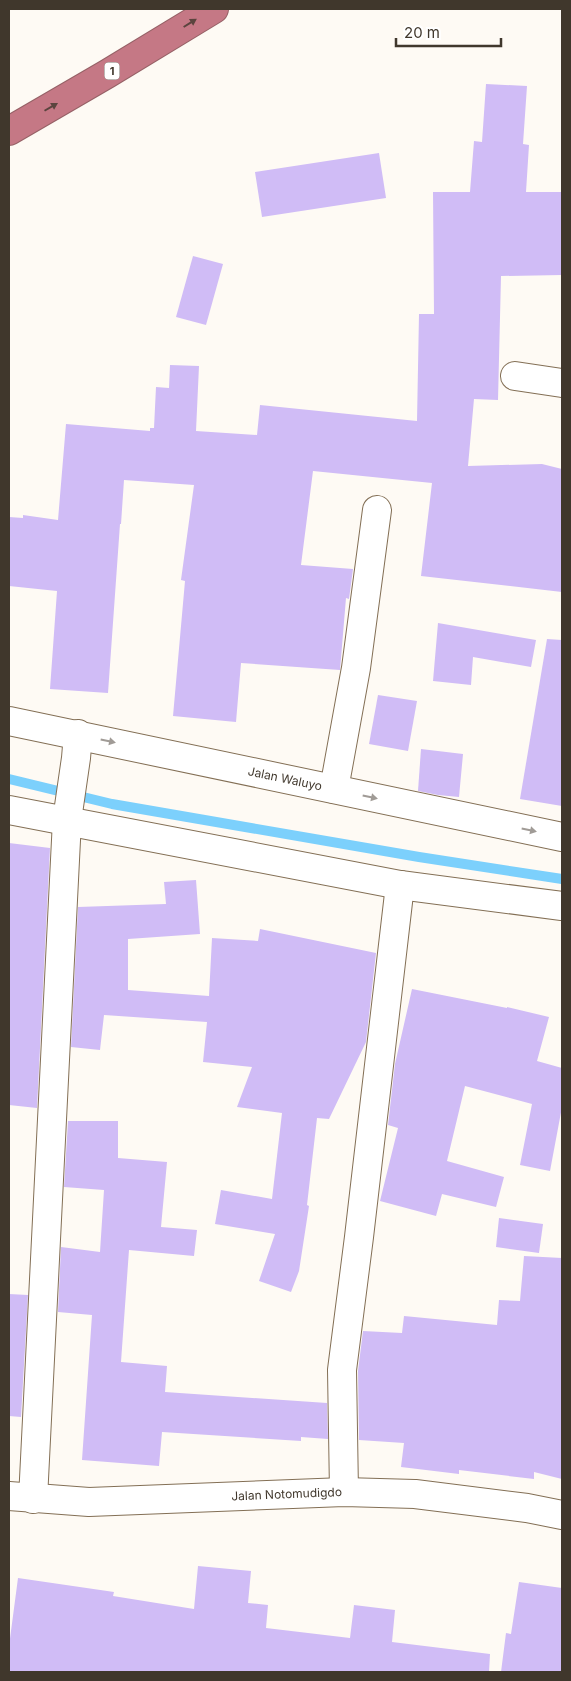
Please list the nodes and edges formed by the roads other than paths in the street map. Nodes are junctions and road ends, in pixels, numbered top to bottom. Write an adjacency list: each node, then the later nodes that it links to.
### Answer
1 (214, 9): 2 (highway, 1, one-way to 1)
2 (9, 131)
3 (515, 376): 4 (street)
4 (562, 383)
5 (377, 510): 8 (street)
6 (9, 721): 7 (street, Jalan Waluyo)
7 (77, 746): 8 (street, Jalan Waluyo, one-way to 8); 10 (street)
8 (334, 789): 11 (street, Jalan Waluyo, one-way to 11)
9 (9, 810): 10 (street)
10 (68, 813): 12 (street); 15 (street)
11 (562, 837)
12 (400, 885): 13 (street); 14 (street)
13 (562, 906)
14 (344, 1492): 15 (street, Jalan Notomudigdo); 16 (street, Jalan Notomudigdo)
15 (21, 1497)
16 (562, 1515)

